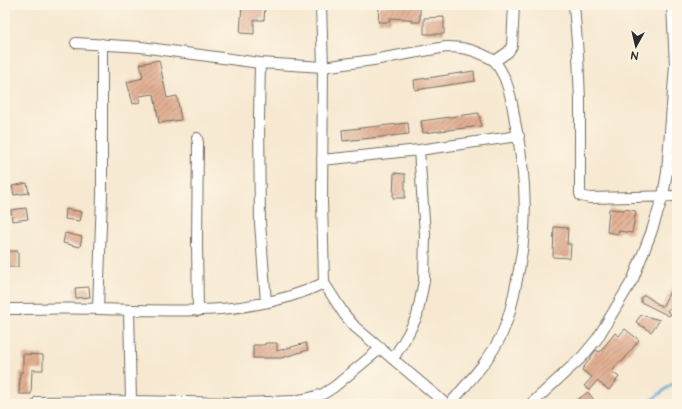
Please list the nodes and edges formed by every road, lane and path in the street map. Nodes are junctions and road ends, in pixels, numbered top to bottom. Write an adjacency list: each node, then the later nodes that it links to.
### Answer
1 (321, 5): 9 (street)
2 (514, 5): 7 (street)
3 (574, 5): 14 (street)
4 (672, 5): 14 (street)
5 (76, 43): 6 (street)
6 (102, 44): 8 (street); 19 (street)
7 (495, 61): 9 (street); 10 (street)
8 (260, 63): 9 (street); 17 (street)
9 (323, 67): 13 (street)
10 (518, 136): 12 (street); 27 (street)
11 (197, 138): 21 (street)
12 (419, 150): 13 (street); 23 (street)
13 (322, 160): 16 (street)
14 (663, 196): 15 (street); 28 (street)
15 (677, 196)
16 (324, 283): 17 (street); 22 (street)
17 (266, 302): 21 (street)
18 (5, 309): 19 (street)
19 (98, 309): 20 (street)
20 (129, 310): 21 (street); 24 (street)
21 (198, 311)
22 (381, 348): 23 (street); 24 (street)
23 (393, 359): 26 (street)
24 (131, 401): 25 (street)
25 (38, 402)
26 (446, 404)
27 (450, 404)
28 (531, 404)

